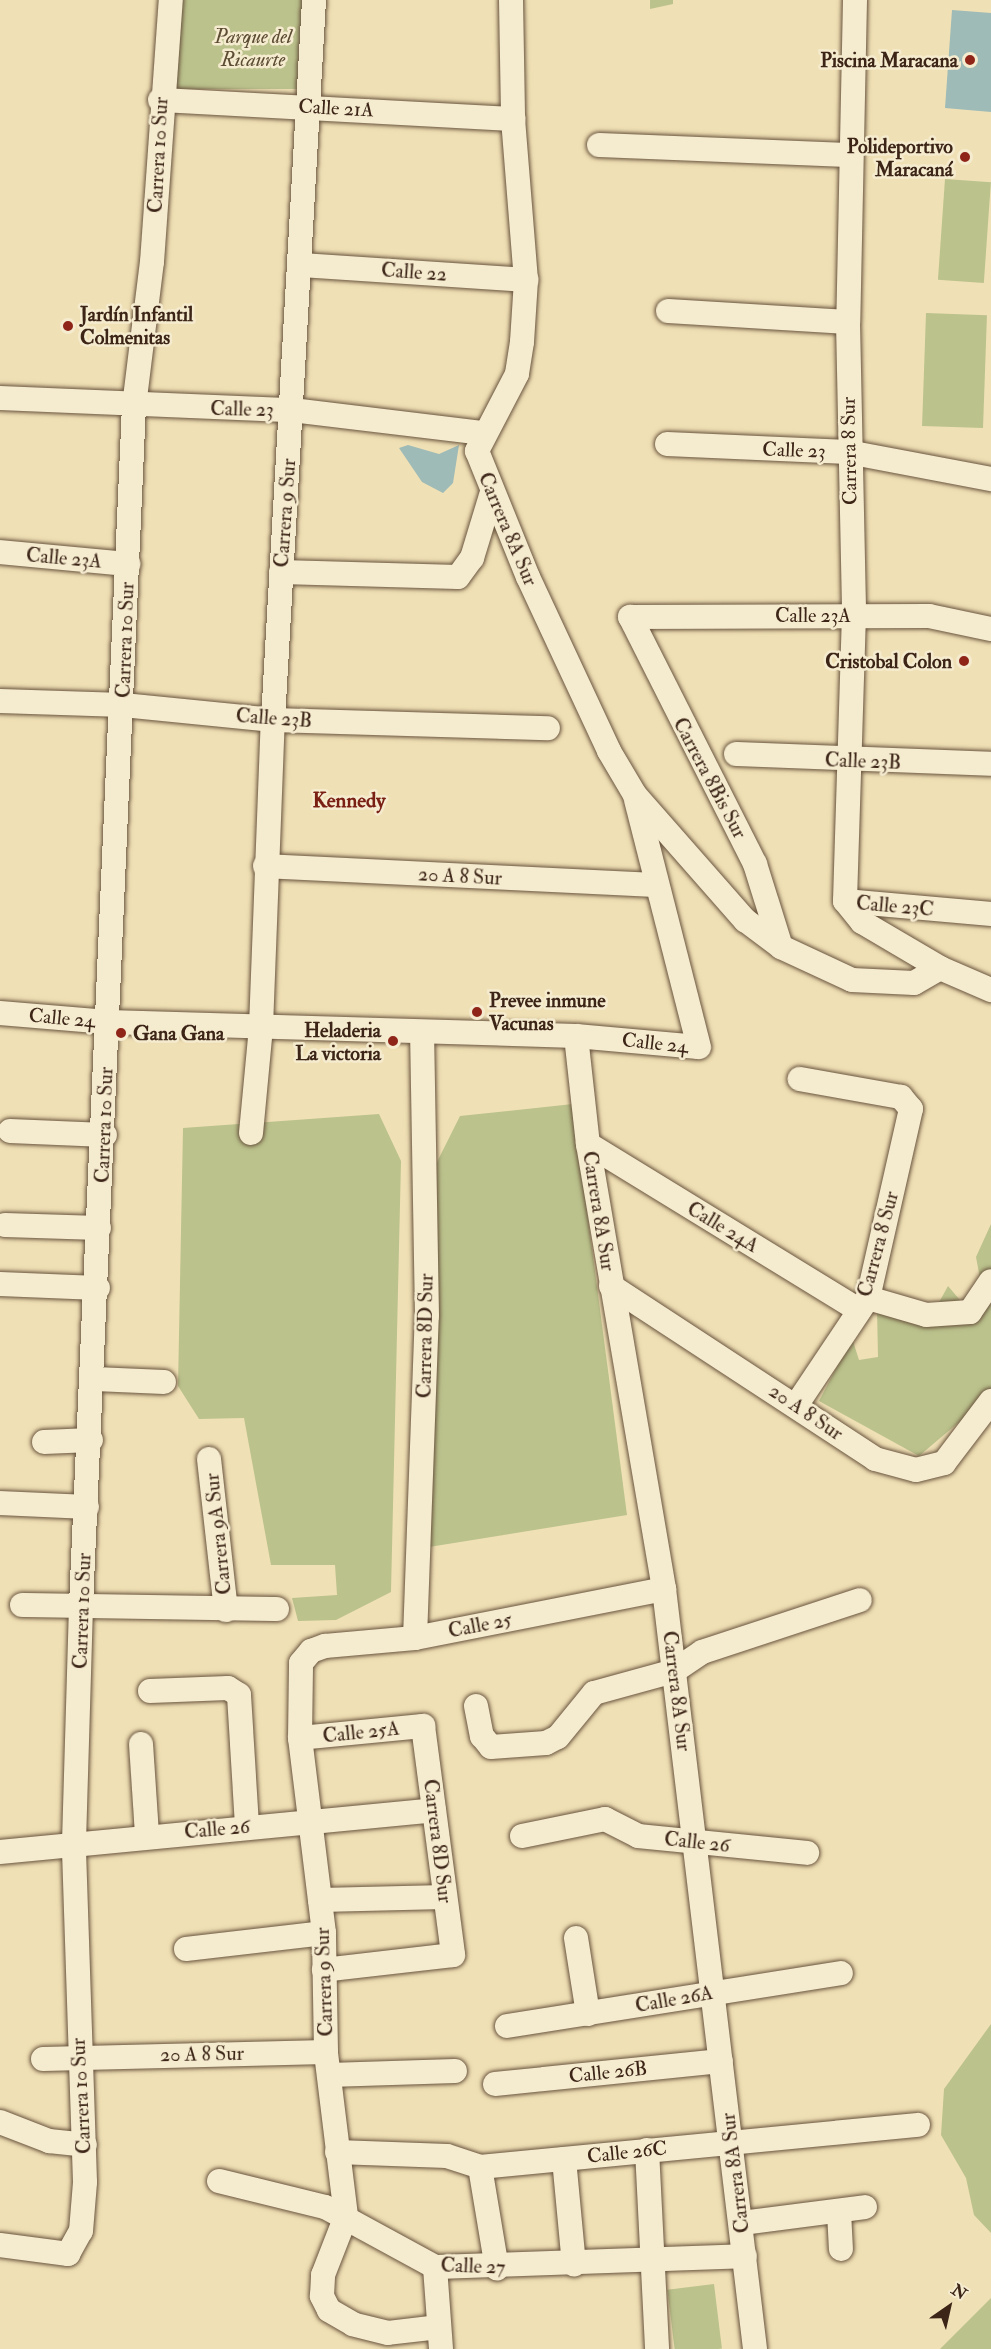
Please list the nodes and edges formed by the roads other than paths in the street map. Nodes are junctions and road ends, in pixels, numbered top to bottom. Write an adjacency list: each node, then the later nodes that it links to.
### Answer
1 (171, 0): 5 (street, Carrera 10 Sur)
2 (314, 0): 6 (street, Carrera 9 Sur)
3 (511, 0): 7 (street, Carrera 8A Sur)
4 (855, 0): 9 (street, Carrera 8 Sur)
5 (160, 100): 6 (street, Calle 21A); 15 (street, Carrera 10 Sur)
6 (310, 106): 7 (street, Calle 21A); 10 (street, Carrera 9 Sur)
7 (513, 119): 11 (street, Carrera 8A Sur)
8 (599, 145): 9 (street)
9 (848, 155): 13 (street, Carrera 8 Sur)
10 (302, 265): 11 (street, Calle 22); 16 (street, Carrera 9 Sur)
11 (526, 280): 17 (street, Carrera 8A Sur)
12 (668, 311): 13 (street)
13 (848, 322): 19 (street, Carrera 8 Sur)
14 (0, 398): 15 (street, Calle 23)
15 (134, 406): 16 (street, Calle 23); 23 (street, Carrera 10 Sur)
16 (292, 410): 17 (street, Calle 23); 24 (street, Carrera 9 Sur)
17 (482, 433): 21 (street, Carrera 8A Sur)
18 (667, 444): 19 (street, Calle 23)
19 (848, 452): 20 (street, Calle 23); 25 (street, Carrera 8 Sur)
20 (991, 479)
21 (492, 492): 24 (street); 35 (street, Carrera 8A Sur)
22 (0, 552): 23 (street, Calle 23A)
23 (128, 564): 29 (street, Carrera 10 Sur)
24 (280, 572): 30 (street, Carrera 9 Sur)
25 (854, 614): 26 (street, Calle 23A); 27 (street, Calle 23A); 33 (street, Carrera 8 Sur)
26 (633, 615): 40 (street, Carrera 8Bis Sur)
27 (991, 629)
28 (0, 701): 29 (street, Calle 23B)
29 (123, 705): 30 (street, Calle 23B); 44 (street, Carrera 10 Sur)
30 (273, 720): 31 (street, Calle 23B); 36 (street, Carrera 9 Sur)
31 (548, 728)
32 (736, 754): 33 (street, Calle 23B)
33 (846, 762): 34 (street, Calle 23B); 38 (street, Carrera 8 Sur)
34 (991, 764)
35 (635, 795): 37 (street, Carrera 8A Sur); 40 (street, Carrera 8A Sur)
36 (266, 866): 37 (street, 20 A 8 Sur); 45 (street, Carrera 9 Sur)
37 (654, 885): 48 (street, Carrera 8A Sur)
38 (845, 901): 39 (street, Calle 23C); 41 (street, Calle 23C)
39 (991, 914)
40 (781, 947): 41 (street, Carrera 8A Sur)
41 (940, 968): 42 (street, Calle 23C)
42 (991, 990)
43 (0, 1013): 44 (street, Calle 24)
44 (108, 1022): 45 (street, Calle 24); 52 (street, Carrera 10 Sur)
45 (261, 1027): 46 (street, Calle 24); 51 (street, Carrera 9 Sur)
46 (422, 1033): 47 (street, Calle 24); 76 (street, Carrera 8D Sur)
47 (576, 1036): 48 (street, Calle 24); 53 (street, Carrera 8A Sur)
48 (699, 1047)
49 (800, 1079): 60 (street, Carrera 8 Sur)
50 (10, 1131): 52 (street)
51 (251, 1133)
52 (105, 1135): 55 (street, Carrera 10 Sur)
53 (588, 1144): 58 (street, Carrera 8A Sur); 60 (street, Calle 24A)
54 (5, 1225): 55 (street)
55 (99, 1228): 59 (street, Carrera 10 Sur)
56 (991, 1281): 60 (street, Calle 24A)
57 (0, 1284): 59 (street)
58 (611, 1286): 64 (street, 20 A 8 Sur); 70 (street, Carrera 8A Sur)
59 (98, 1288): 61 (street, Carrera 10 Sur)
60 (863, 1304): 64 (street, Carrera 8 Sur)
61 (95, 1379): 62 (street); 65 (street, Carrera 10 Sur)
62 (164, 1382)
63 (991, 1401): 64 (street, 20 A 8 Sur)
64 (797, 1404)
65 (90, 1440): 66 (street); 69 (street, Carrera 10 Sur)
66 (44, 1442)
67 (209, 1459): 74 (street, Carrera 9A Sur)
68 (0, 1503): 69 (street)
69 (87, 1507): 73 (street, Carrera 10 Sur)
70 (664, 1589): 76 (street, Calle 25); 78 (street, Carrera 8A Sur)
71 (860, 1600): 78 (street)
72 (22, 1605): 73 (street)
73 (81, 1605): 74 (street); 90 (street, Carrera 10 Sur)
74 (226, 1610): 75 (street)
75 (277, 1610)
76 (415, 1638): 77 (street, Calle 25)
77 (301, 1663): 82 (street, Carrera 9 Sur)
78 (674, 1671): 80 (street); 89 (street, Carrera 8A Sur)
79 (150, 1691): 86 (street)
80 (476, 1706)
81 (423, 1726): 82 (street, Calle 25A); 84 (street, Carrera 8D Sur)
82 (300, 1738): 85 (street, Carrera 9 Sur)
83 (141, 1743): 87 (street)
84 (434, 1810): 85 (street, Calle 26); 93 (street, Carrera 8D Sur)
85 (311, 1819): 86 (street, Calle 26); 94 (street, Carrera 9 Sur)
86 (247, 1827): 87 (street, Calle 26)
87 (147, 1836): 90 (street, Calle 26)
88 (522, 1836): 89 (street, Calle 26)
89 (694, 1840): 92 (street, Calle 26); 100 (street, Carrera 8A Sur)
90 (74, 1842): 91 (street, Calle 26); 103 (street, Carrera 10 Sur)
91 (0, 1852)
92 (807, 1853)
93 (445, 1897): 94 (street); 98 (street, Carrera 8D Sur)
94 (320, 1900): 95 (street, Carrera 9 Sur)
95 (324, 1933): 97 (street); 98 (street, Carrera 9 Sur)
96 (576, 1938): 101 (street)
97 (186, 1949)
98 (324, 1970): 106 (street, Carrera 9 Sur)
99 (841, 1973): 100 (street, Calle 26A)
100 (713, 1991): 101 (street, Calle 26A); 105 (street, Carrera 8A Sur)
101 (588, 2014): 102 (street, Calle 26A)
102 (507, 2026)
103 (77, 2057): 104 (street); 106 (street, 20 A 8 Sur); 112 (street, Carrera 10 Sur)
104 (43, 2059)
105 (721, 2061): 108 (street, Calle 26B); 111 (street, Carrera 8A Sur)
106 (328, 2063): 107 (street); 114 (street, Carrera 9 Sur)
107 (454, 2071)
108 (495, 2084)
109 (0, 2122): 112 (street)
110 (918, 2125): 111 (street, Calle 26C)
111 (732, 2141): 113 (street, Calle 26C); 121 (street, Carrera 8A Sur)
112 (85, 2145): 122 (street, Carrera 10 Sur)
113 (647, 2150): 115 (street, Calle 26C); 125 (street)
114 (337, 2152): 116 (street, Calle 26C); 120 (street, Carrera 9 Sur)
115 (564, 2159): 116 (street, Calle 26C); 126 (street)
116 (480, 2167): 128 (street)
117 (219, 2181): 120 (street, Calle 27)
118 (865, 2207): 119 (street)
119 (839, 2212): 121 (street); 123 (street)
120 (346, 2217): 127 (street, Calle 27); 129 (street)
121 (742, 2223): 124 (street, Carrera 8A Sur)
122 (0, 2245)
123 (842, 2249)
124 (746, 2256): 125 (street, Calle 27); 131 (street, Carrera 8A Sur)
125 (653, 2260): 126 (street, Calle 27); 130 (street)
126 (574, 2265): 128 (street, Calle 27)
127 (435, 2267): 128 (street, Calle 27); 129 (street)
128 (497, 2269)
129 (440, 2338)
130 (657, 2349)
131 (755, 2349)

